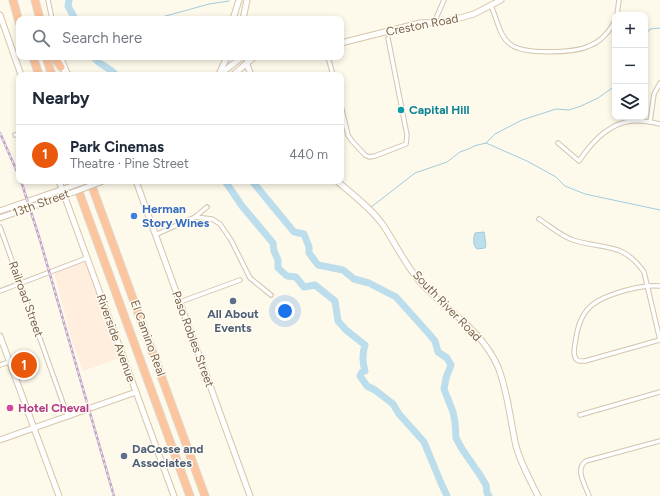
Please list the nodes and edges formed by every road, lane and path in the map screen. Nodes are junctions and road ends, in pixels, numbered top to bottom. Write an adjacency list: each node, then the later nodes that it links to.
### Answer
1 (13, 0): 14 (highway)
2 (18, 0): 15 (highway)
3 (31, 0): 16 (highway)
4 (35, 0): 17 (highway)
5 (48, 0): 18 (street)
6 (239, 0): 19 (main road)
7 (247, 0): 20 (main road)
8 (444, 0): 21 (street)
9 (501, 0): 11 (main road, Creston Road)
10 (619, 0): 12 (street)
11 (491, 6): 21 (main road, Creston Road); 22 (street)
12 (617, 12)
13 (0, 16): 38 (main road)
14 (17, 16)
15 (21, 16)
16 (35, 16)
17 (39, 16)
18 (51, 16)
19 (235, 16)
20 (244, 16)
21 (434, 22): 24 (main road, Creston Road)
22 (612, 25)
23 (388, 38): 50 (street)
24 (344, 42)
25 (34, 60): 39 (highway)
26 (47, 60): 40 (highway)
27 (56, 60): 37 (highway)
28 (60, 60): 37 (street)
29 (61, 60): 43 (street)
30 (226, 60): 44 (main road)
31 (237, 60): 45 (main road)
32 (244, 60): 36 (main road)
33 (248, 60): 36 (main road)
34 (251, 60): 36 (main road)
35 (329, 60): 48 (street)
36 (247, 64): 46 (main road); 47 (main road)
37 (61, 66): 41 (street); 42 (main road)
38 (20, 72)
39 (38, 72)
40 (51, 72)
41 (62, 72)
42 (67, 72)
43 (68, 72)
44 (220, 72)
45 (223, 72)
46 (237, 72)
47 (250, 72)
48 (332, 72)
49 (660, 83): 51 (street)
50 (344, 118)
51 (650, 122): 52 (street); 53 (street)
52 (660, 124)
53 (558, 143)
54 (60, 184): 60 (main road, Riverside Avenue)
55 (86, 184): 59 (main road, 13th Street, bridge)
56 (91, 184): 91 (highway, El Camino Real)
57 (137, 184): 68 (main road, Paso Robles Street)
58 (340, 184): 93 (main road, South River Road)
59 (74, 186): 60 (main road, 13th Street); 61 (main road, 13th Street); 90 (highway, El Camino Real)
60 (62, 190): 61 (main road, Riverside Avenue); 63 (main road, 13th Street)
61 (64, 195): 65 (main road, 13th Street); 69 (main road, Riverside Avenue)
62 (207, 207): 64 (street)
63 (0, 211)
64 (195, 217): 68 (street); 75 (street)
65 (0, 218)
66 (539, 219): 72 (street)
67 (0, 227): 71 (street, Railroad Street)
68 (155, 235): 76 (main road, Paso Robles Street)
69 (87, 258): 71 (street); 81 (main road, Riverside Avenue)
70 (240, 280): 76 (street)
71 (20, 283): 74 (street); 84 (street, Railroad Street)
72 (647, 286): 73 (street); 78 (street); 78 (street)
73 (660, 286)
74 (0, 291)
75 (271, 295)
76 (180, 302): 92 (main road, Paso Robles Street)
77 (0, 336): 79 (main road)
78 (660, 340)
79 (9, 362): 80 (street); 85 (main road)
80 (0, 365)
81 (136, 392): 84 (main road); 89 (main road, Riverside Avenue)
82 (660, 392): 83 (street)
83 (580, 414)
84 (68, 416): 85 (main road)
85 (34, 428): 86 (main road); 88 (main road)
86 (0, 440)
87 (660, 441): 94 (street)
88 (58, 496)
89 (174, 496)
90 (190, 496)
91 (205, 496)
92 (250, 496)
93 (538, 496)
94 (589, 496)

